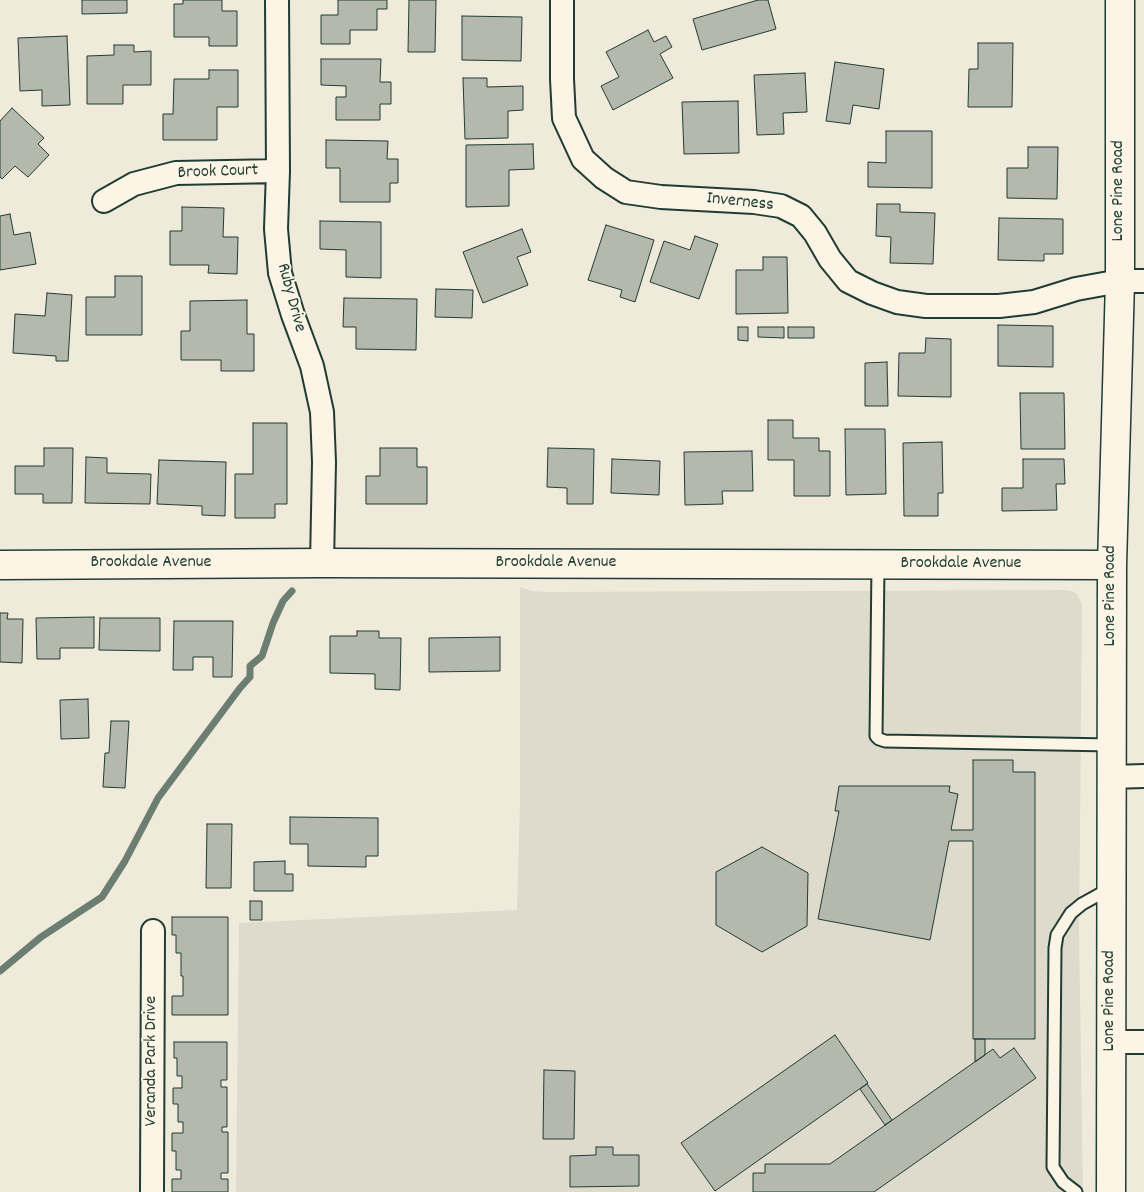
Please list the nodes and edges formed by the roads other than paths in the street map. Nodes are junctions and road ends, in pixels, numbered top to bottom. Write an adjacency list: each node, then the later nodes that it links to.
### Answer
1 (277, 0): 4 (street, Ruby Drive)
2 (562, 0): 6 (street, Inverness)
3 (1120, 0): 6 (street, Lone Pine Road)
4 (278, 170): 5 (street, Brook Court); 7 (street, Ruby Drive)
5 (104, 200)
6 (1132, 281): 10 (street, Lone Pine Road)
7 (322, 563): 8 (street, Brookdale Avenue); 9 (street, Brookdale Avenue)
8 (0, 565)
9 (878, 565): 10 (street, Brookdale Avenue); 11 (lane)
10 (1112, 565): 11 (street, Lone Pine Road)
11 (1111, 744): 13 (street, Lone Pine Road)
12 (1144, 776): 13 (street)
13 (1111, 777): 14 (street, Lone Pine Road)
14 (1111, 888): 16 (street, Lone Pine Road); 19 (lane)
15 (153, 931): 18 (street, Veranda Park Drive)
16 (1111, 1042): 17 (street); 20 (street, Lone Pine Road)
17 (1144, 1042)
18 (152, 1192)
19 (1076, 1192)
20 (1111, 1192)

